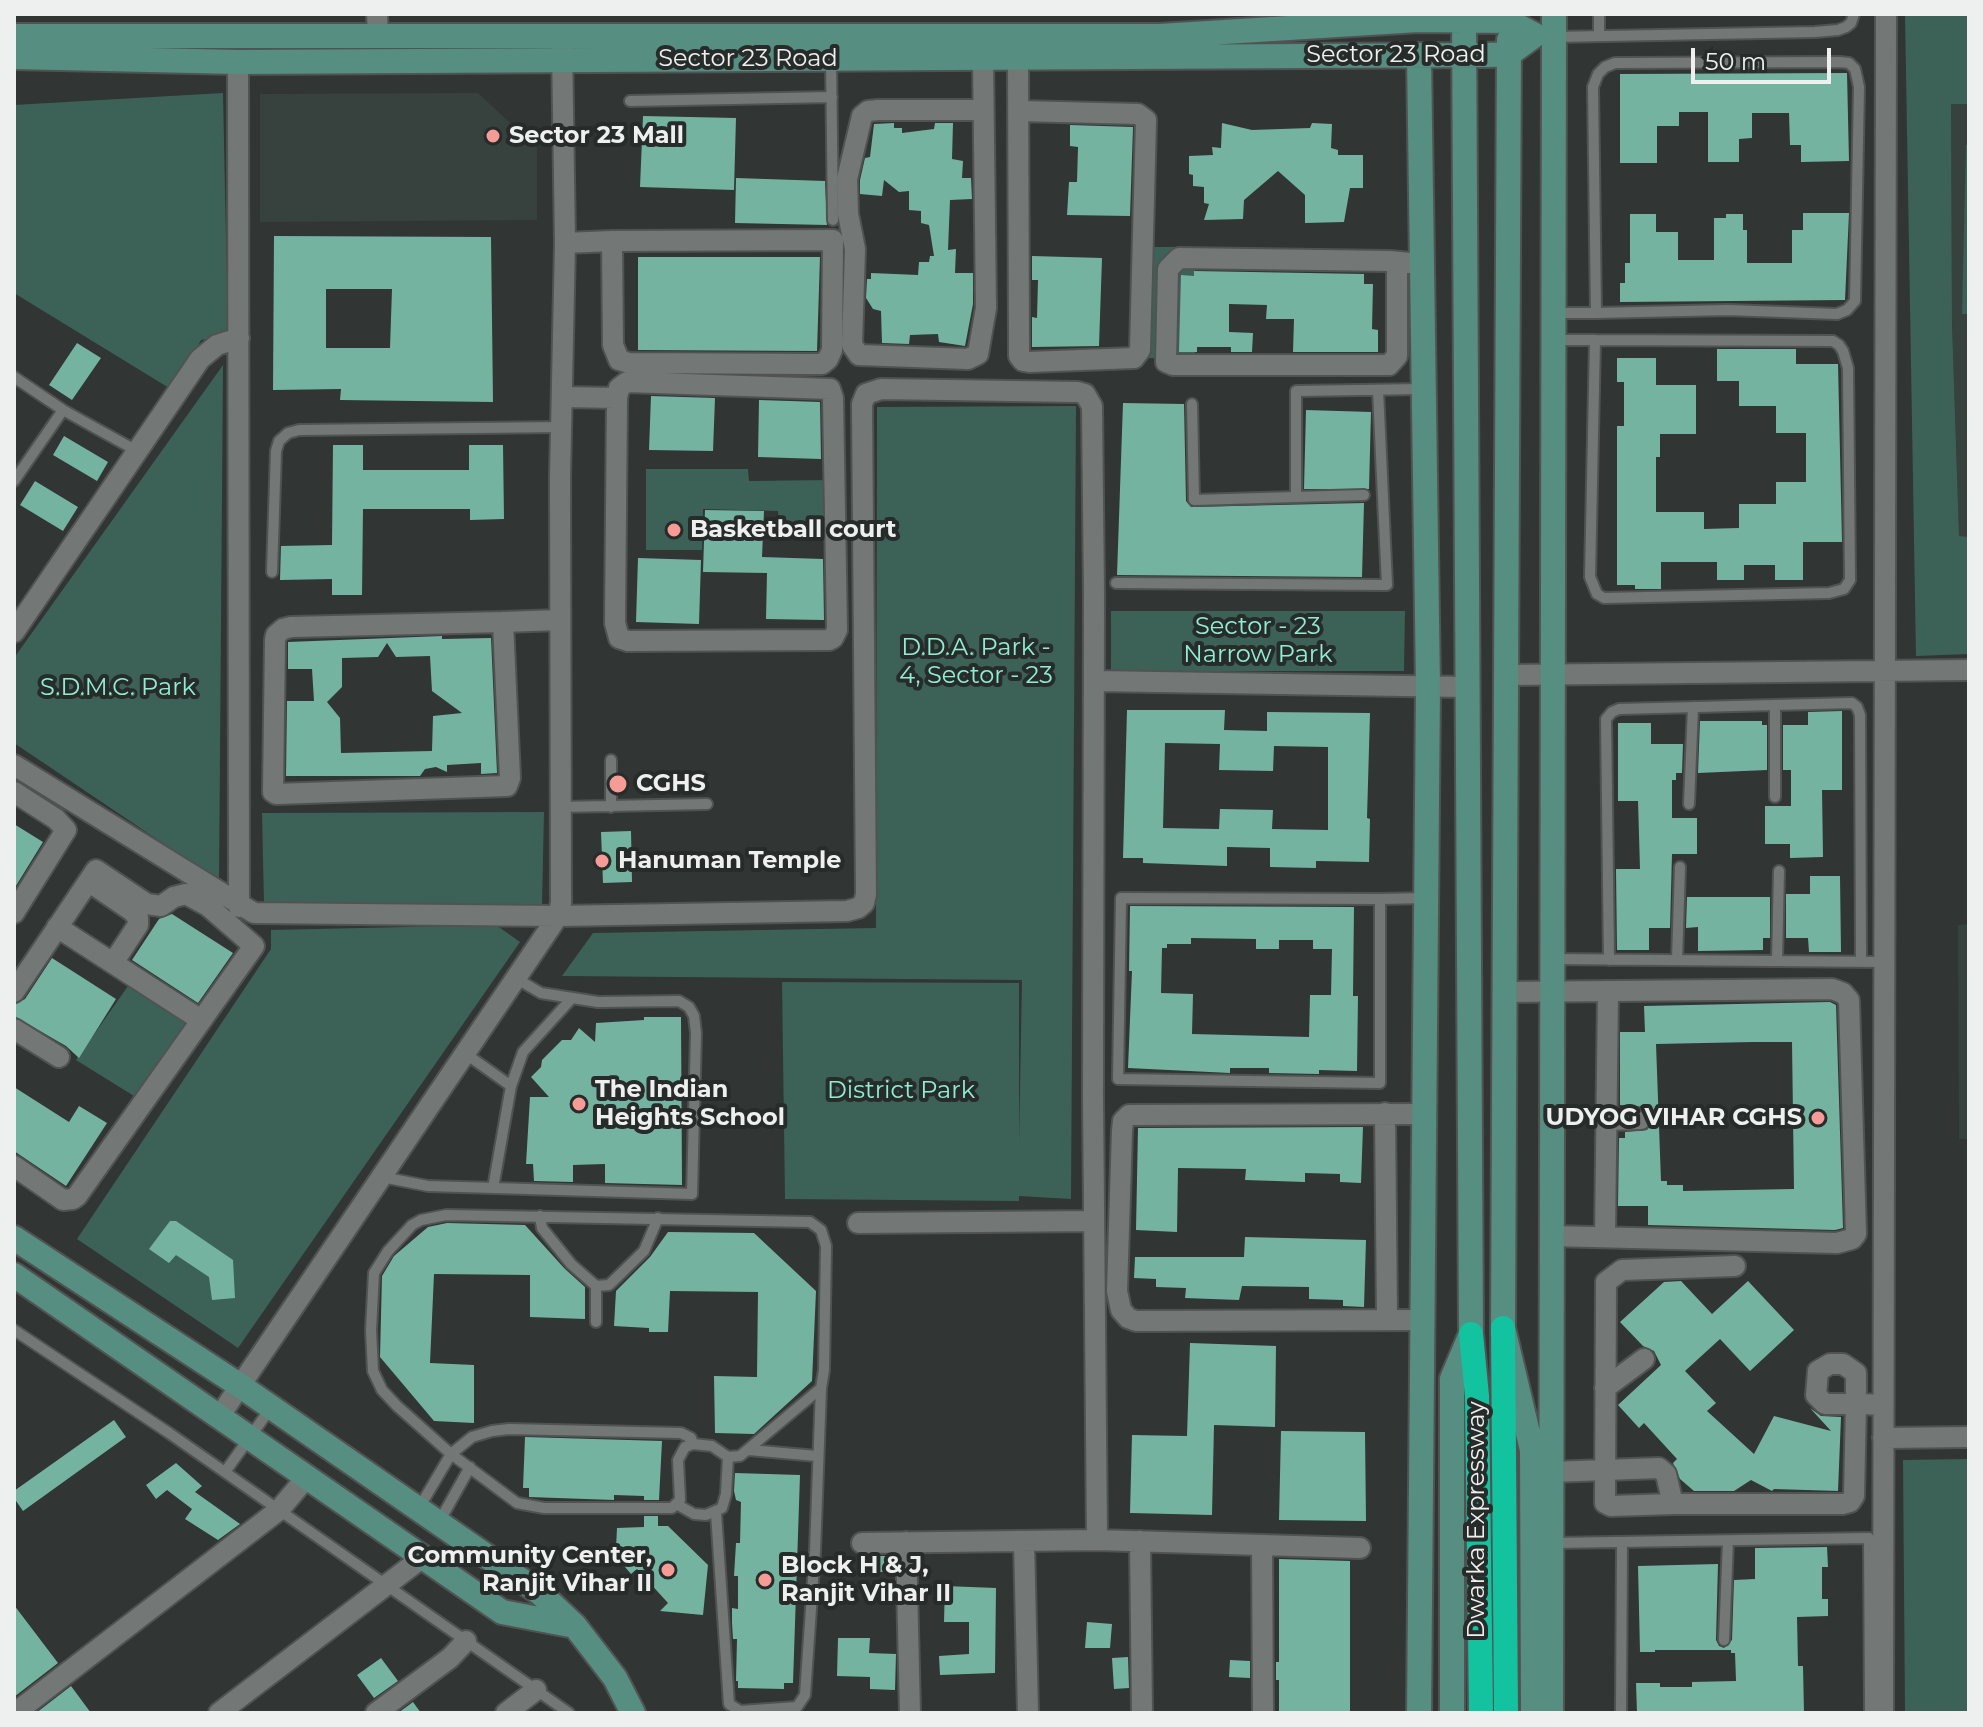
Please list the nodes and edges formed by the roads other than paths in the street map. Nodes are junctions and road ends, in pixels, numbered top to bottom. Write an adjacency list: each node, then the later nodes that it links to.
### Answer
1 (1599, 14): 10 (lane)
2 (1854, 14): 10 (lane)
3 (1886, 14): 51 (street)
4 (1418, 17): 5 (street, Sector 23 Road); 11 (street, Sector 23 Road)
5 (1464, 17): 6 (street, Sector 23 Road); 15 (street)
6 (1509, 18): 8 (street, Sector 23 Road); 13 (street)
7 (377, 26): 9 (street, Sector 23 Road); 12 (street, Sector 23 Road)
8 (1548, 29): 10 (lane); 13 (street, Sector 23 Road); 28 (street)
9 (14, 36)
10 (1599, 36)
11 (831, 48): 12 (street, Sector 23 Road); 17 (street, Sector 23 Road); 20 (lane)
12 (562, 49): 19 (street, Sector 23 Road); 26 (street)
13 (1509, 54): 15 (street, Sector 23 Road); 53 (street)
14 (1419, 55): 15 (street, Sector 23 Road); 18 (street, Sector 23 Road); 27 (street)
15 (1465, 55): 56 (street)
16 (14, 57): 19 (street, Sector 23 Road)
17 (983, 58): 18 (street, Sector 23 Road); 22 (street)
18 (1018, 58): 23 (street)
19 (238, 62): 30 (street)
20 (832, 97): 21 (lane); 24 (lane)
21 (630, 101)
22 (983, 110): 22 (street)
23 (1020, 111): 23 (street)
24 (833, 220)
25 (612, 241): 25 (street); 26 (street)
26 (565, 243): 36 (street)
27 (1409, 263): 27 (street); 34 (street)
28 (1553, 313): 29 (lane); 31 (street)
29 (1596, 313): 29 (lane)
30 (239, 338): 41 (street); 72 (street)
31 (1553, 340): 32 (lane); 52 (street)
32 (1595, 340): 32 (lane)
33 (14, 377): 39 (lane)
34 (1422, 389): 35 (lane); 55 (street)
35 (1378, 390): 44 (lane); 46 (lane)
36 (563, 397): 37 (street); 40 (street)
37 (617, 398): 37 (street)
38 (1192, 404): 44 (lane)
39 (63, 410): 41 (lane); 42 (lane)
40 (561, 427): 45 (lane); 47 (street)
41 (137, 451): 49 (street)
42 (14, 481)
43 (1364, 495): 44 (lane)
44 (1296, 497)
45 (272, 572)
46 (1116, 583)
47 (560, 620): 48 (street); 65 (street)
48 (503, 622): 48 (street)
49 (14, 632)
50 (1969, 670): 51 (street)
51 (1883, 671): 52 (street); 81 (street)
52 (1552, 674): 53 (street); 76 (street)
53 (1508, 675): 87 (street)
54 (1095, 681): 55 (street); 74 (street); 103 (street)
55 (1428, 687): 56 (street); 70 (street)
56 (1466, 687): 116 (street)
57 (1775, 705): 58 (lane); 62 (lane); 80 (lane)
58 (1693, 707): 64 (lane); 77 (lane)
59 (611, 760): 66 (lane)
60 (14, 765): 72 (street)
61 (14, 792): 73 (street)
62 (1775, 797)
63 (707, 804): 66 (lane)
64 (1689, 804)
65 (560, 807): 66 (lane); 74 (street)
66 (611, 807)
67 (1680, 867): 78 (lane)
68 (1779, 871): 79 (lane)
69 (89, 882): 75 (street); 82 (street); 89 (street)
70 (1426, 898): 71 (lane); 95 (street)
71 (1380, 899): 71 (lane)
72 (239, 907): 74 (street)
73 (14, 913)
74 (558, 916): 83 (street)
75 (57, 927): 82 (street); 86 (street)
76 (1552, 959): 77 (lane); 84 (street)
77 (1609, 960): 78 (lane)
78 (1677, 960): 79 (lane)
79 (1777, 961): 80 (lane)
80 (1861, 962): 81 (lane)
81 (1883, 962): 121 (street)
82 (113, 963): 89 (street)
83 (517, 979): 88 (lane); 91 (street)
84 (1552, 991): 85 (street); 87 (street); 105 (street)
85 (1608, 991): 97 (street); 106 (street)
86 (14, 992)
87 (1506, 992): 114 (street)
88 (572, 998): 93 (lane); 100 (lane)
89 (201, 1020): 98 (street)
90 (14, 1029): 92 (street)
91 (466, 1054): 93 (lane); 99 (street)
92 (59, 1057)
93 (511, 1086): 100 (lane)
94 (1385, 1113): 95 (street); 111 (street); 111 (street)
95 (1424, 1114): 112 (street)
96 (1641, 1119): 97 (street)
97 (1607, 1120): 106 (street)
98 (14, 1166)
99 (382, 1177): 100 (lane); 118 (street)
100 (493, 1188)
101 (540, 1216): 102 (lane); 110 (lane); 129 (lane)
102 (658, 1218): 110 (lane); 119 (lane)
103 (1094, 1221): 104 (street); 142 (street)
104 (858, 1223)
105 (1551, 1236): 106 (street); 135 (street)
106 (1605, 1237)
107 (14, 1238): 118 (street)
108 (1735, 1266): 120 (street)
109 (14, 1275): 123 (street)
110 (596, 1286): 113 (lane)
111 (1387, 1320): 112 (street)
112 (1422, 1320): 168 (street)
113 (596, 1322)
114 (1503, 1328): 171 (highway, Dwarka Expressway); 172 (street)
115 (14, 1330): 134 (lane)
116 (1471, 1334): 169 (street); 170 (highway, Dwarka Expressway)
117 (1644, 1359): 120 (street)
118 (239, 1385): 122 (street); 123 (street)
119 (821, 1388): 128 (lane); 130 (lane)
120 (1605, 1388): 133 (street)
121 (1883, 1405): 126 (street); 137 (street)
122 (271, 1408): 125 (lane); 141 (street)
123 (219, 1417): 125 (street)
124 (1969, 1437): 126 (street)
125 (249, 1438): 134 (lane); 136 (street)
126 (1883, 1438): 176 (street)
127 (693, 1444): 129 (lane); 131 (lane); 138 (lane)
128 (749, 1450): 130 (lane); 131 (lane)
129 (451, 1454): 132 (lane); 141 (lane)
130 (817, 1456): 140 (lane)
131 (728, 1457): 140 (lane)
132 (470, 1467): 138 (lane); 141 (lane)
133 (1605, 1470): 135 (street); 137 (street); 137 (street)
134 (225, 1472): 139 (lane)
135 (1551, 1472): 148 (street)
136 (306, 1478): 139 (street); 152 (street)
137 (1673, 1504)
138 (678, 1505): 140 (lane)
139 (279, 1510): 153 (lane); 158 (street)
140 (716, 1513)
141 (428, 1517): 154 (street)
142 (1097, 1540): 143 (street); 144 (street)
143 (1024, 1541): 146 (street); 165 (street)
144 (1140, 1541): 150 (street); 166 (street)
145 (1728, 1541): 149 (lane); 155 (lane); 175 (lane)
146 (906, 1542): 147 (street); 164 (street)
147 (862, 1543)
148 (1551, 1543): 149 (lane); 173 (street)
149 (1622, 1543): 174 (lane)
150 (1262, 1545): 151 (street); 167 (street)
151 (1360, 1548)
152 (423, 1557): 153 (street); 154 (street)
153 (387, 1586): 156 (lane); 159 (street)
154 (575, 1626): 163 (street)
155 (1724, 1640)
156 (466, 1641): 157 (lane); 160 (street)
157 (536, 1690): 161 (street); 162 (lane)
158 (15, 1713)
159 (219, 1713)
160 (376, 1713)
161 (506, 1713)
162 (569, 1713)
163 (633, 1713)
164 (910, 1713)
165 (1028, 1713)
166 (1142, 1713)
167 (1263, 1713)
168 (1419, 1713)
169 (1452, 1713)
170 (1481, 1713)
171 (1506, 1713)
172 (1533, 1713)
173 (1551, 1713)
174 (1621, 1713)
175 (1870, 1713)
176 (1883, 1713)

